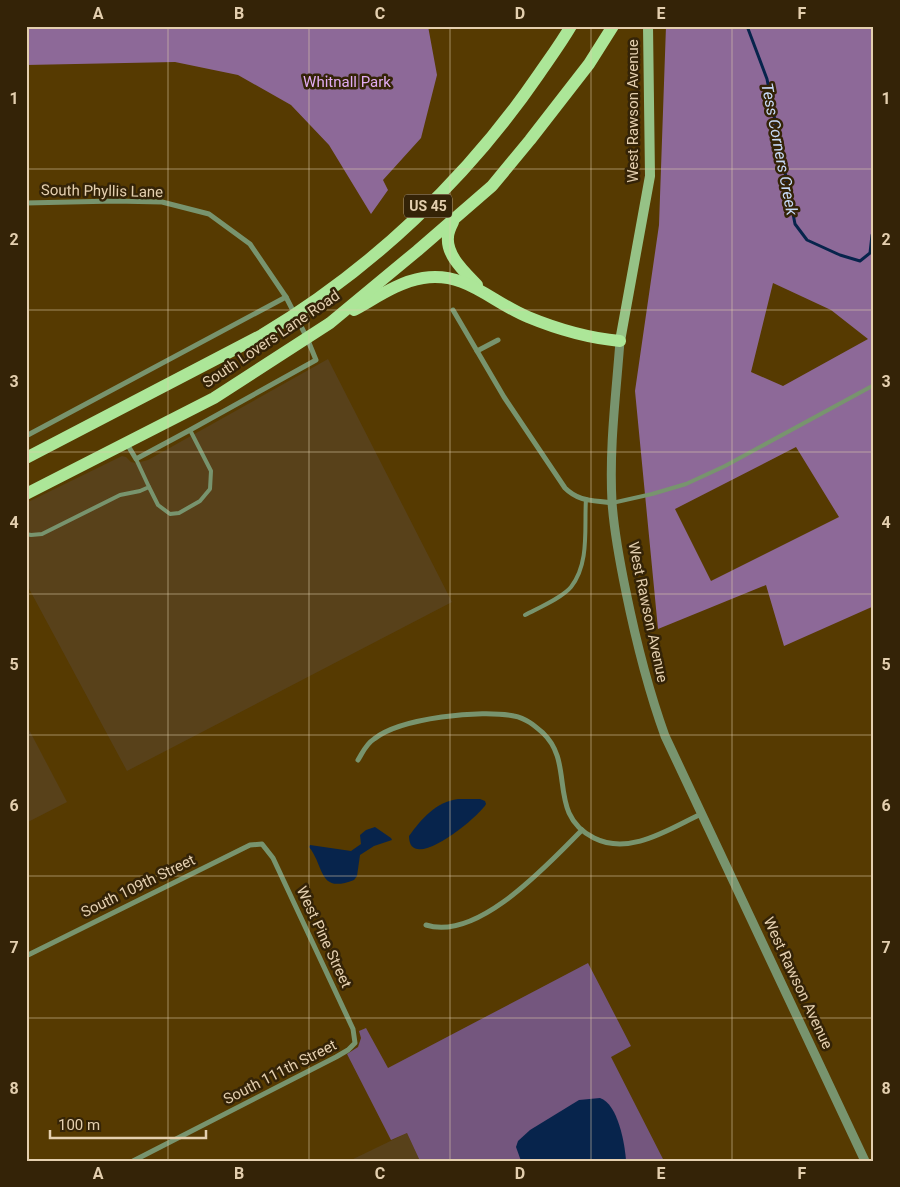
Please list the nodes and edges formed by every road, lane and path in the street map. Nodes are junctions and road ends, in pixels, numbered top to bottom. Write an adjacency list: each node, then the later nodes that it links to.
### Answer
1 (571, 26): 10 (main road, South Lovers Lane Road / US 45)
2 (613, 26): 5 (main road, South Lovers Lane Road / US 45)
3 (648, 26): 12 (main road, West Rawson Avenue)
4 (26, 203): 7 (street, South Phyllis Lane)
5 (454, 220): 6 (main road); 9 (main road, South Lovers Lane Road / US 45)
6 (481, 289): 9 (main road); 12 (main road)
7 (286, 297): 10 (street, South Phyllis Lane); 16 (street)
8 (453, 310): 13 (street)
9 (330, 323): 10 (main road, South Lovers Lane Road / US 45)
10 (302, 326): 15 (street, South Phyllis Lane); 17 (main road, South Lovers Lane Road / US 45); 18 (main road, South Lovers Lane Road / US 45)
11 (498, 340): 13 (street)
12 (620, 342): 23 (street, West Rawson Avenue)
13 (477, 351): 22 (street)
14 (874, 385): 23 (lane)
15 (190, 430): 19 (street); 20 (lane)
16 (26, 436)
17 (126, 442): 19 (street); 21 (main road, South Lovers Lane Road / US 45)
18 (26, 458)
19 (136, 459): 20 (lane)
20 (149, 488): 24 (lane)
21 (26, 494)
22 (586, 499): 23 (street); 25 (lane)
23 (612, 503): 27 (street, West Rawson Avenue)
24 (26, 534)
25 (525, 614)
26 (358, 760): 28 (street)
27 (701, 814): 28 (street); 34 (street, West Rawson Avenue)
28 (582, 830): 30 (street)
29 (262, 844): 31 (street, South 109th Street); 32 (street, West Pine Street)
30 (426, 925)
31 (26, 956)
32 (355, 1043): 33 (street, South 111th Street)
33 (133, 1161)
34 (865, 1161)

